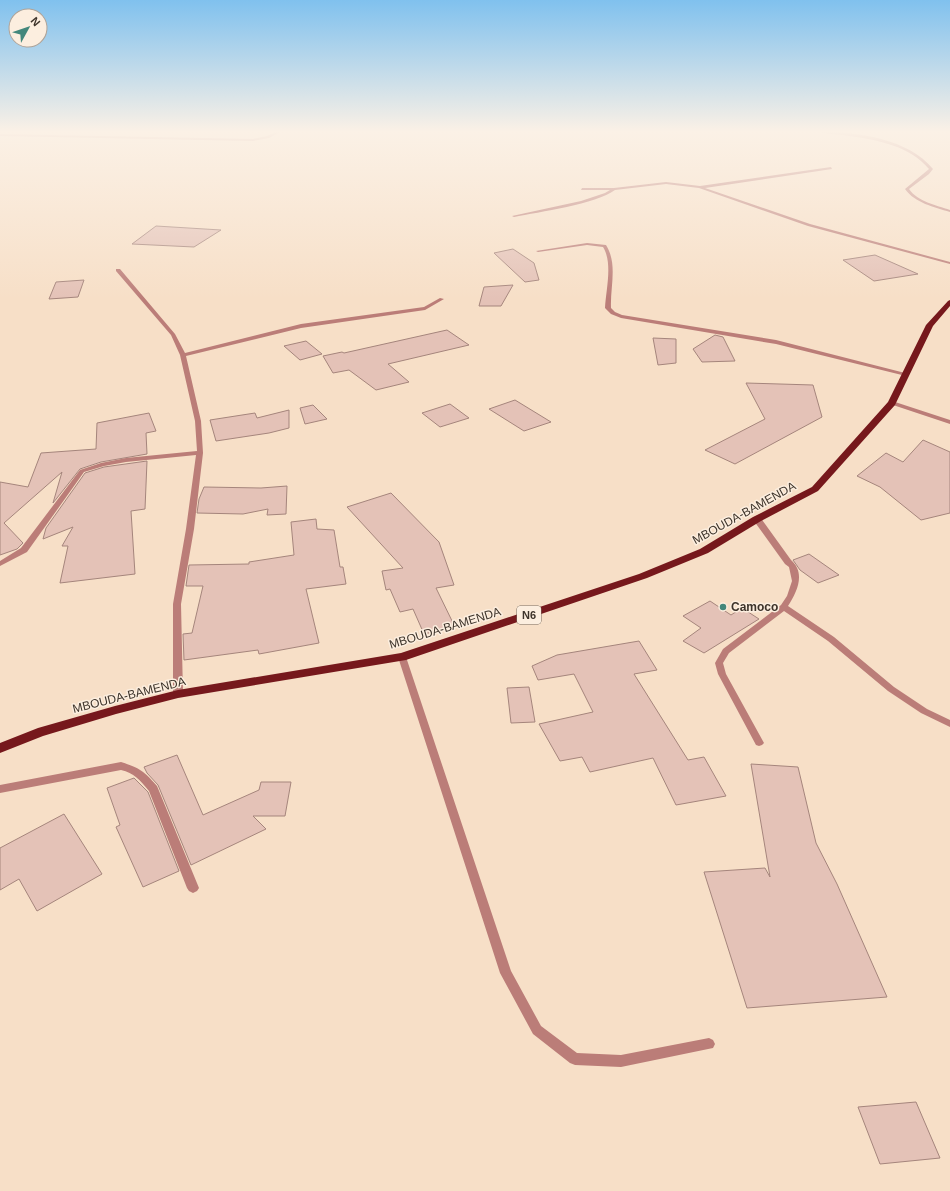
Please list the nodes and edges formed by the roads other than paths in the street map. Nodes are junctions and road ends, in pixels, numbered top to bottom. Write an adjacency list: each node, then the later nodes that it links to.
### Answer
1 (626, 188): 5 (street)
2 (702, 188): 9 (street)
3 (909, 188): 6 (street)
4 (582, 189): 5 (street)
5 (614, 189): 7 (street)
6 (950, 211)
7 (514, 216)
8 (538, 251): 14 (street)
9 (950, 263)
10 (118, 270): 13 (street)
11 (442, 299): 13 (street)
12 (950, 302): 14 (highway, MBOUDA-BAMENDA / N6)
13 (183, 355): 17 (street)
14 (906, 374): 15 (highway, MBOUDA-BAMENDA / N6)
15 (892, 403): 16 (street); 18 (highway, MBOUDA-BAMENDA / N6)
16 (950, 422)
17 (200, 453): 19 (street); 22 (street)
18 (757, 519): 20 (street); 21 (highway, MBOUDA-BAMENDA / N6)
19 (0, 564)
20 (784, 607): 23 (street); 24 (street)
21 (402, 657): 22 (highway, MBOUDA-BAMENDA / N6); 28 (street)
22 (178, 694): 25 (highway, MBOUDA-BAMENDA / N6)
23 (950, 724)
24 (759, 742)
25 (0, 748)
26 (0, 789): 27 (street)
27 (193, 888)
28 (709, 1044)

